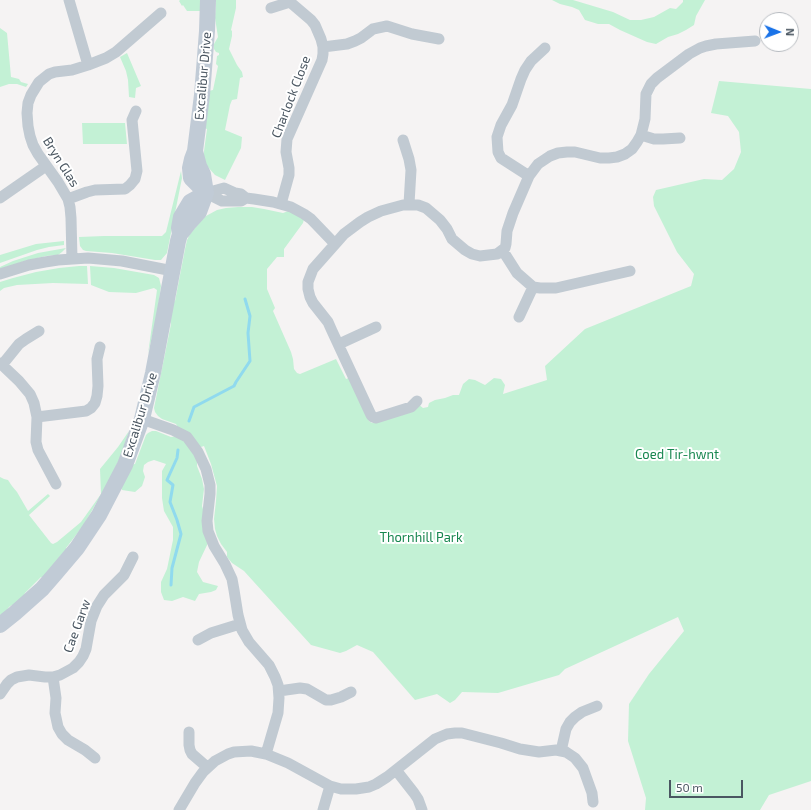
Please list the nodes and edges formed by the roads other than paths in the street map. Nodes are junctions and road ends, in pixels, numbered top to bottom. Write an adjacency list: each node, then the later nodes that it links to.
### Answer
1 (69, 0): 10 (street)
2 (208, 0): 17 (street, Excalibur Drive)
3 (290, 1): 4 (street, Charlock Close); 8 (street, Charlock Close)
4 (271, 8)
5 (161, 13): 10 (street, Bryn Glas)
6 (439, 39): 8 (street, Charlock Close)
7 (755, 41): 12 (street)
8 (323, 47): 20 (street, Charlock Close)
9 (545, 48): 16 (street)
10 (88, 65): 15 (street, Bryn Glas)
11 (136, 111): 19 (street)
12 (642, 135): 13 (street); 16 (street)
13 (680, 138)
14 (403, 140): 21 (street)
15 (46, 166): 18 (street); 19 (street, Bryn Glas)
16 (529, 176): 23 (street)
17 (206, 192): 20 (street); 25 (street, Excalibur Drive)
18 (0, 198)
19 (68, 199): 24 (street, Bryn Glas)
20 (281, 204): 22 (street)
21 (409, 204): 22 (street); 23 (street)
22 (335, 244): 32 (street)
23 (503, 251): 28 (street)
24 (72, 259): 25 (street); 27 (street)
25 (172, 271): 37 (street, Excalibur Drive)
26 (630, 271): 28 (street)
27 (0, 274)
28 (533, 287): 29 (street)
29 (519, 317)
30 (376, 327): 32 (street)
31 (39, 331): 34 (street)
32 (339, 344): 35 (street)
33 (100, 347): 36 (street)
34 (1, 364): 36 (street)
35 (417, 401)
36 (37, 417): 38 (street)
37 (142, 419): 40 (street); 41 (street, Excalibur Drive)
38 (56, 484)
39 (134, 557): 43 (street, Cae Garw)
40 (240, 624): 42 (street); 44 (street)
41 (0, 625)
42 (198, 640)
43 (53, 677): 46 (street); 51 (street)
44 (279, 691): 45 (street); 50 (street)
45 (350, 692)
46 (0, 694)
47 (597, 706): 49 (street)
48 (189, 732): 52 (street)
49 (562, 751): 53 (street); 55 (street)
50 (266, 754): 52 (street); 54 (street)
51 (95, 758)
52 (207, 768): 56 (street)
53 (396, 770): 54 (street); 58 (street)
54 (330, 786): 57 (street)
55 (593, 802)
56 (181, 810)
57 (323, 810)
58 (422, 810)

